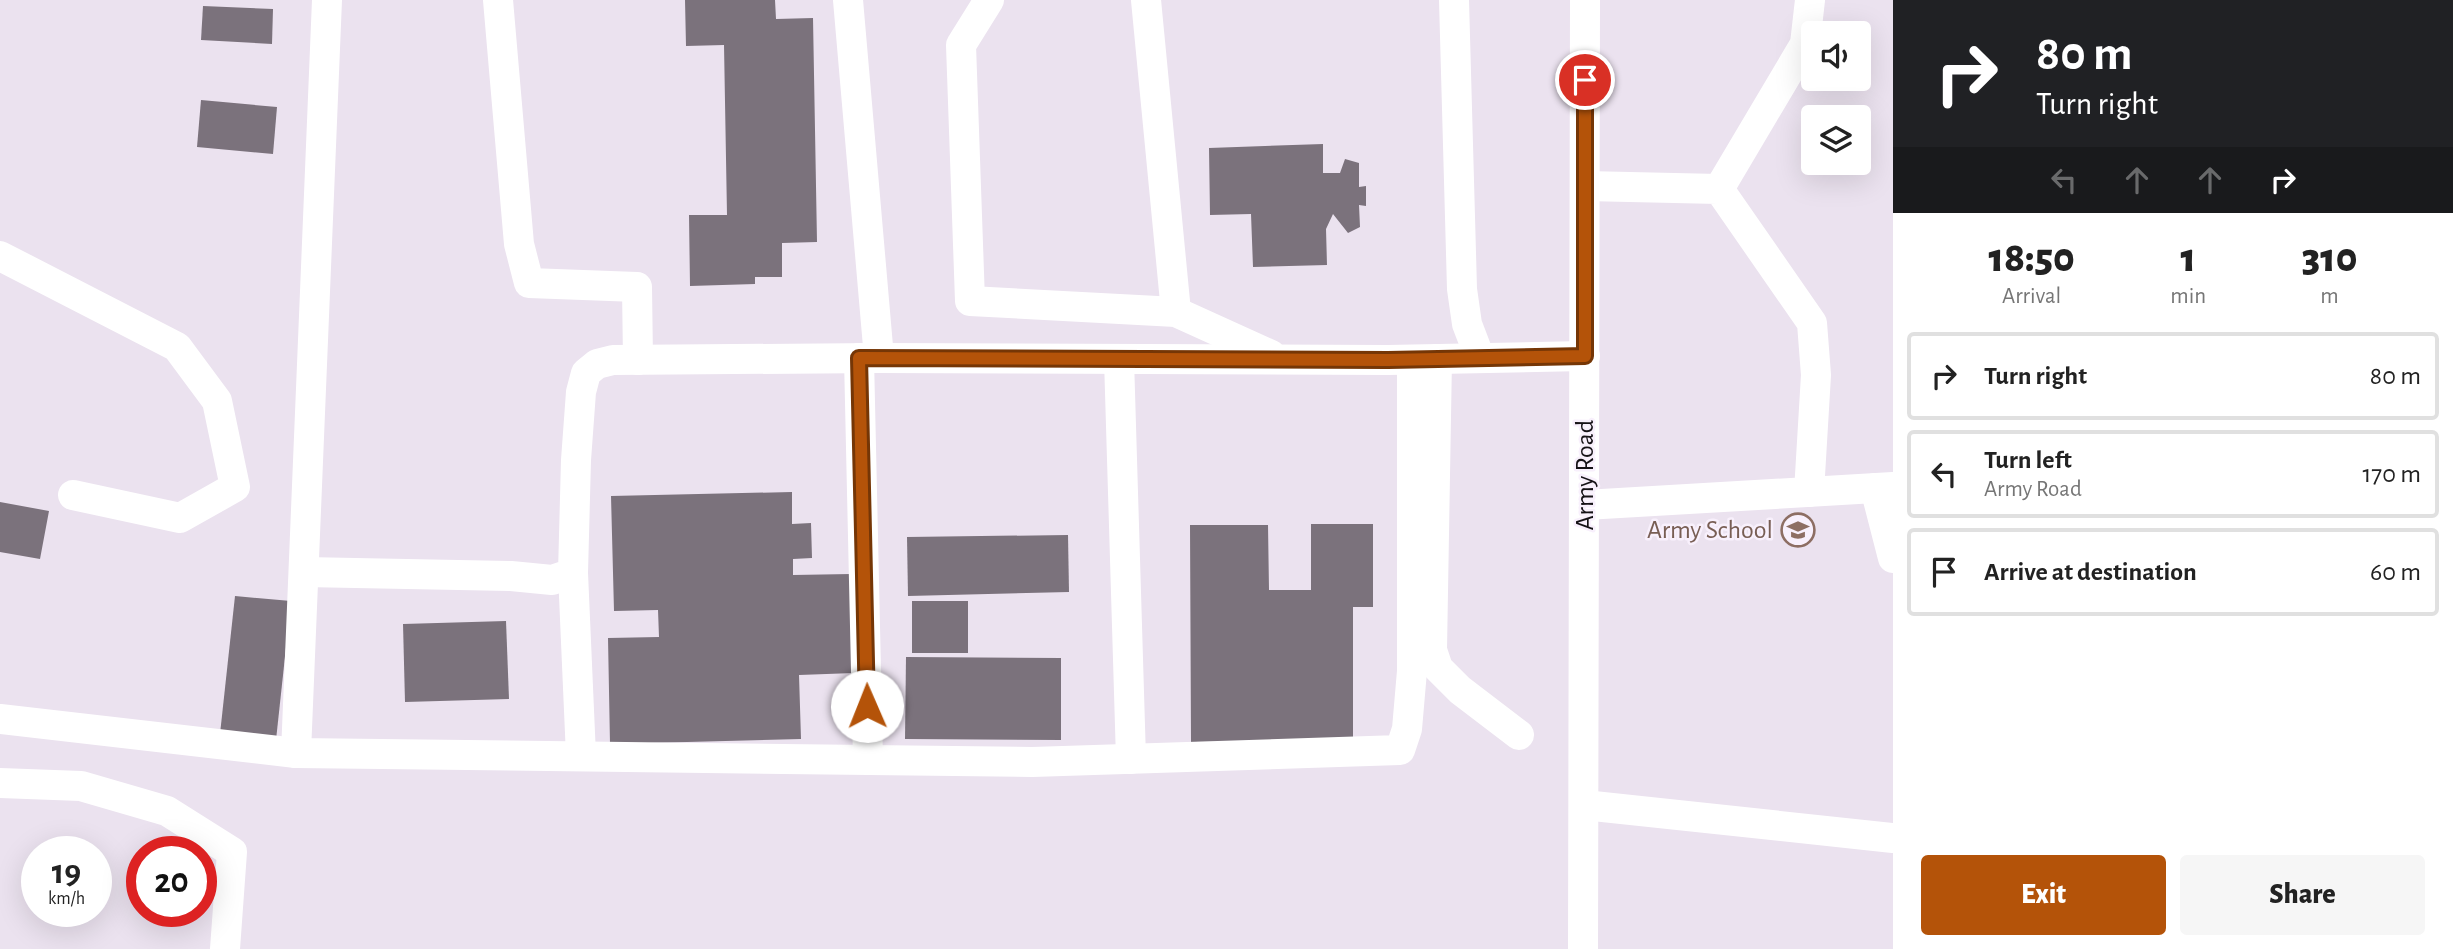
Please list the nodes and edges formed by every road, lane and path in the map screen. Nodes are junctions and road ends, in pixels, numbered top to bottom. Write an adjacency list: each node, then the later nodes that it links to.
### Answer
1 (327, 0): 25 (street)
2 (498, 0): 18 (street)
3 (848, 0): 14 (street)
4 (989, 0): 12 (street)
5 (1146, 0): 12 (street)
6 (1454, 0): 15 (street)
7 (1585, 0): 9 (street, Army Road)
8 (1810, 0): 10 (street)
9 (1585, 186): 10 (street); 13 (street, Army Road)
10 (1719, 189): 21 (street)
11 (0, 256): 22 (street)
12 (1176, 312): 19 (street)
13 (1585, 356): 15 (street); 23 (street, Army Road)
14 (869, 358): 16 (street); 18 (street); 32 (street)
15 (1479, 358): 17 (street)
16 (1119, 359): 19 (street); 31 (street)
17 (1425, 359): 19 (street); 28 (street); 31 (street)
18 (638, 360): 26 (street)
19 (1281, 360)
20 (1884, 488): 21 (street); 24 (street)
21 (1809, 492): 23 (street)
22 (73, 495)
23 (1585, 505): 34 (street, Army Road)
24 (1893, 558)
25 (304, 572): 26 (street); 29 (street)
26 (573, 573): 30 (street)
27 (0, 719): 29 (street)
28 (1519, 735)
29 (296, 753): 30 (street)
30 (580, 756): 32 (street)
31 (1131, 759): 32 (street)
32 (868, 760)
33 (0, 783): 36 (street)
34 (1584, 805): 35 (street); 37 (street, Army Road)
35 (1893, 838)
36 (225, 949)
37 (1583, 949)

